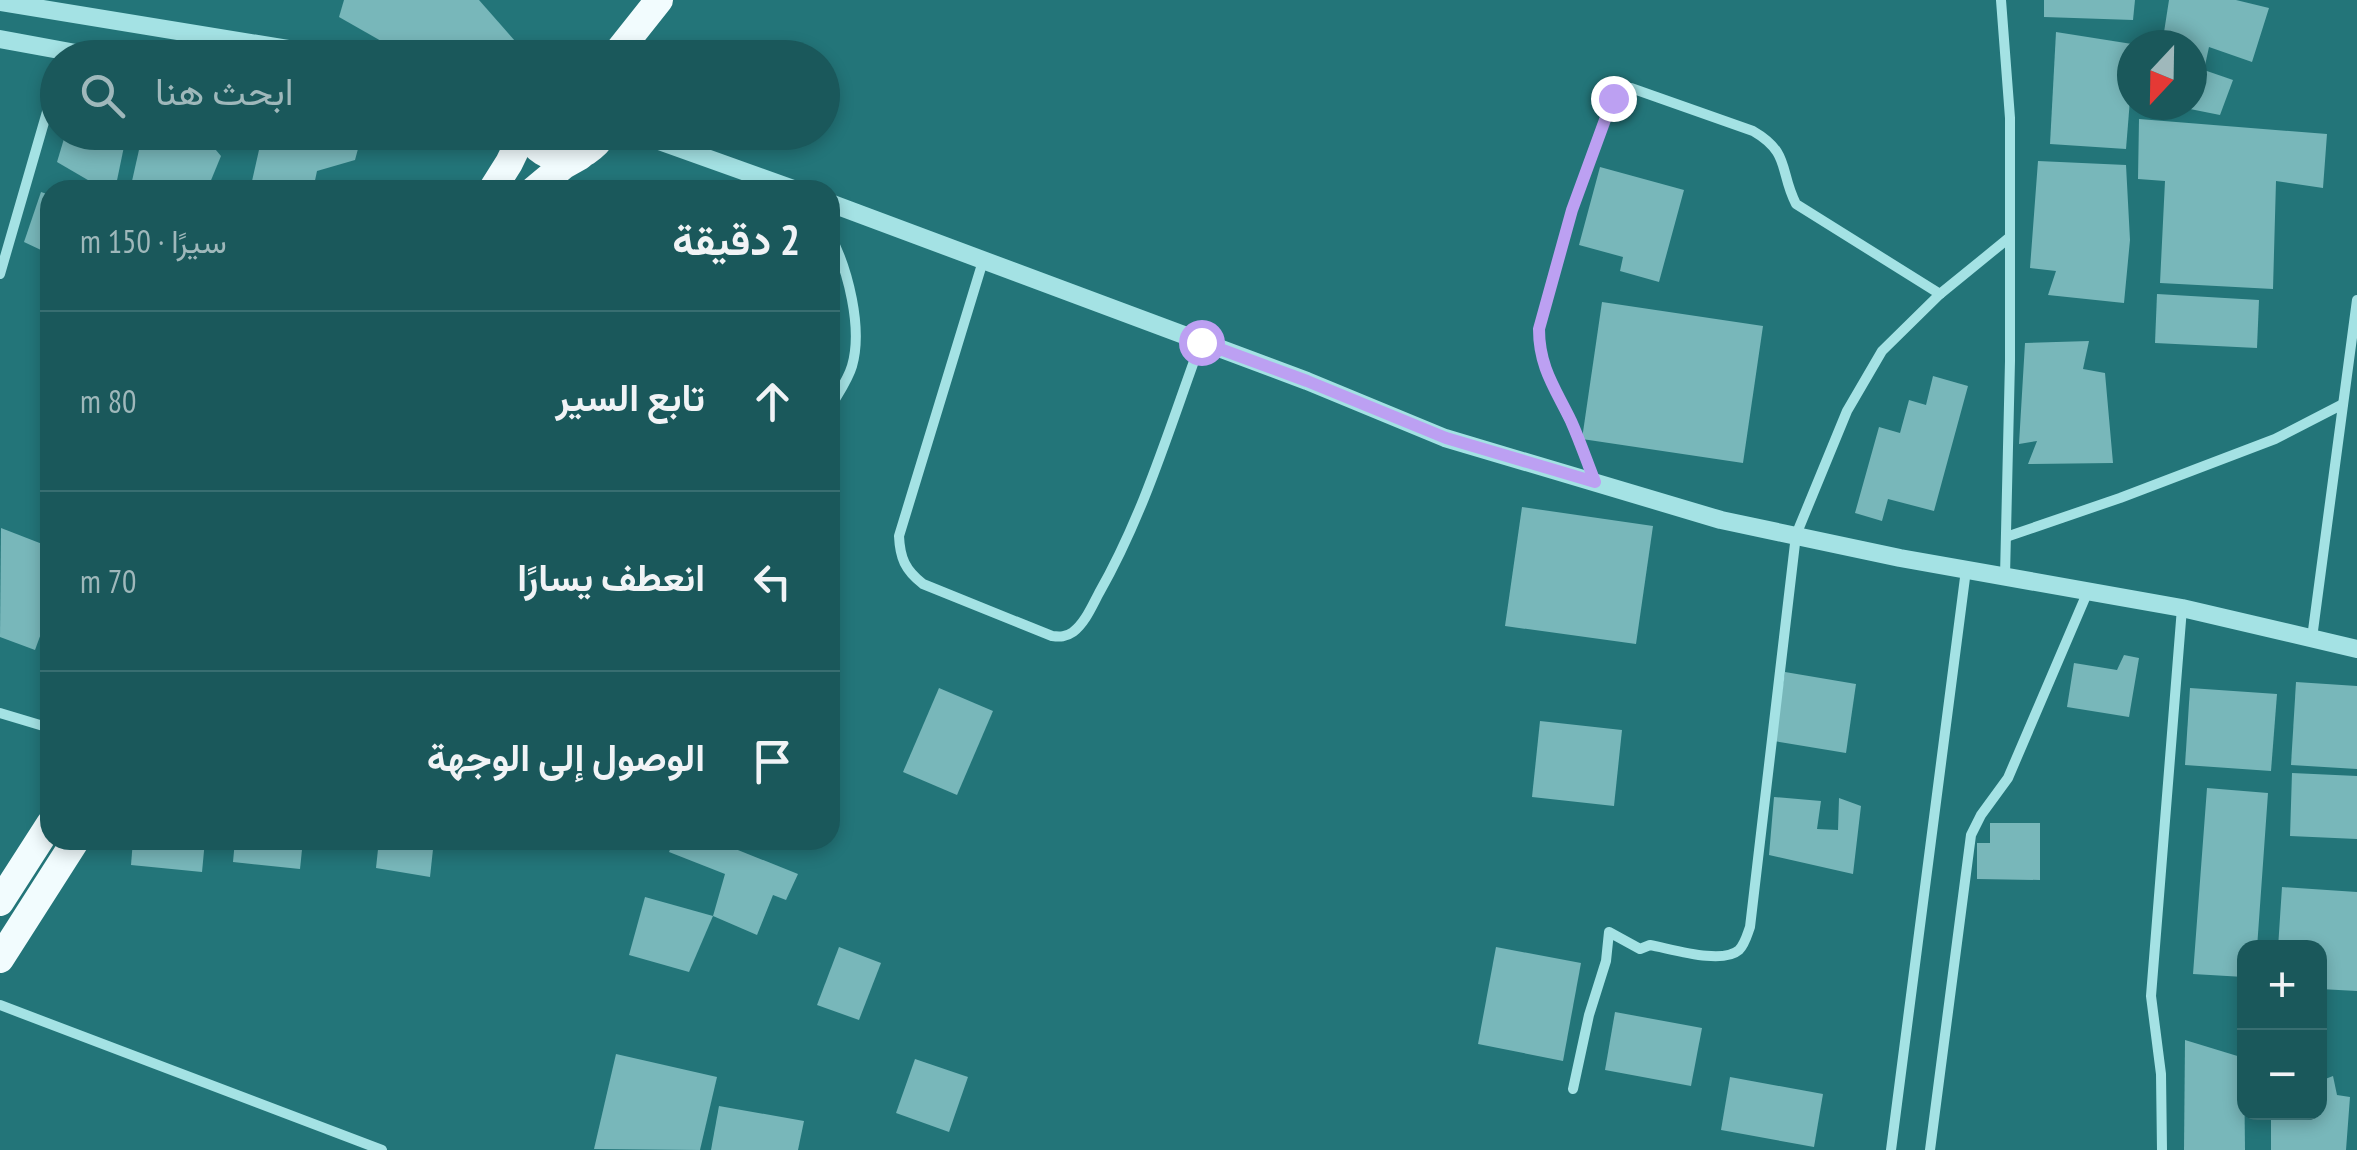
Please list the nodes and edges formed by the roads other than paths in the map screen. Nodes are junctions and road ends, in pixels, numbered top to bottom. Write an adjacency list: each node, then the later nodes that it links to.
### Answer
1 (659, 0): 6 (highway)
2 (2001, 0): 18 (street)
3 (0, 2): 5 (street)
4 (0, 39): 7 (street)
5 (233, 40)
6 (627, 40)
7 (40, 49)
8 (40, 136): 21 (street)
9 (516, 150): 14 (highway)
10 (540, 150): 13 (highway)
11 (591, 150): 13 (highway)
12 (684, 150): 16 (street)
13 (582, 155): 15 (highway)
14 (499, 180)
15 (546, 180)
16 (768, 180)
17 (840, 206): 19 (street)
18 (2010, 237): 22 (street); 29 (street)
19 (983, 261): 24 (street); 24 (street)
20 (840, 262): 25 (street)
21 (0, 274)
22 (1940, 294): 27 (street); 28 (street)
23 (2357, 300): 26 (street)
24 (1201, 342): 27 (street)
25 (840, 389)
26 (2343, 404): 29 (street); 34 (street)
27 (1595, 482): 28 (street)
28 (1796, 535): 30 (street); 43 (street)
29 (2006, 537): 31 (street)
30 (1966, 570): 31 (street); 45 (street)
31 (2005, 576): 32 (street)
32 (2088, 592): 33 (street); 46 (street)
33 (2182, 608): 34 (street); 47 (street)
34 (2312, 638): 35 (street)
35 (2357, 649)
36 (0, 712): 37 (street)
37 (40, 725)
38 (40, 840): 40 (highway)
39 (70, 850): 41 (highway)
40 (0, 902)
41 (0, 959)
42 (0, 1004): 44 (street)
43 (1573, 1089)
44 (382, 1150)
45 (1891, 1150)
46 (1930, 1150)
47 (2162, 1150)

